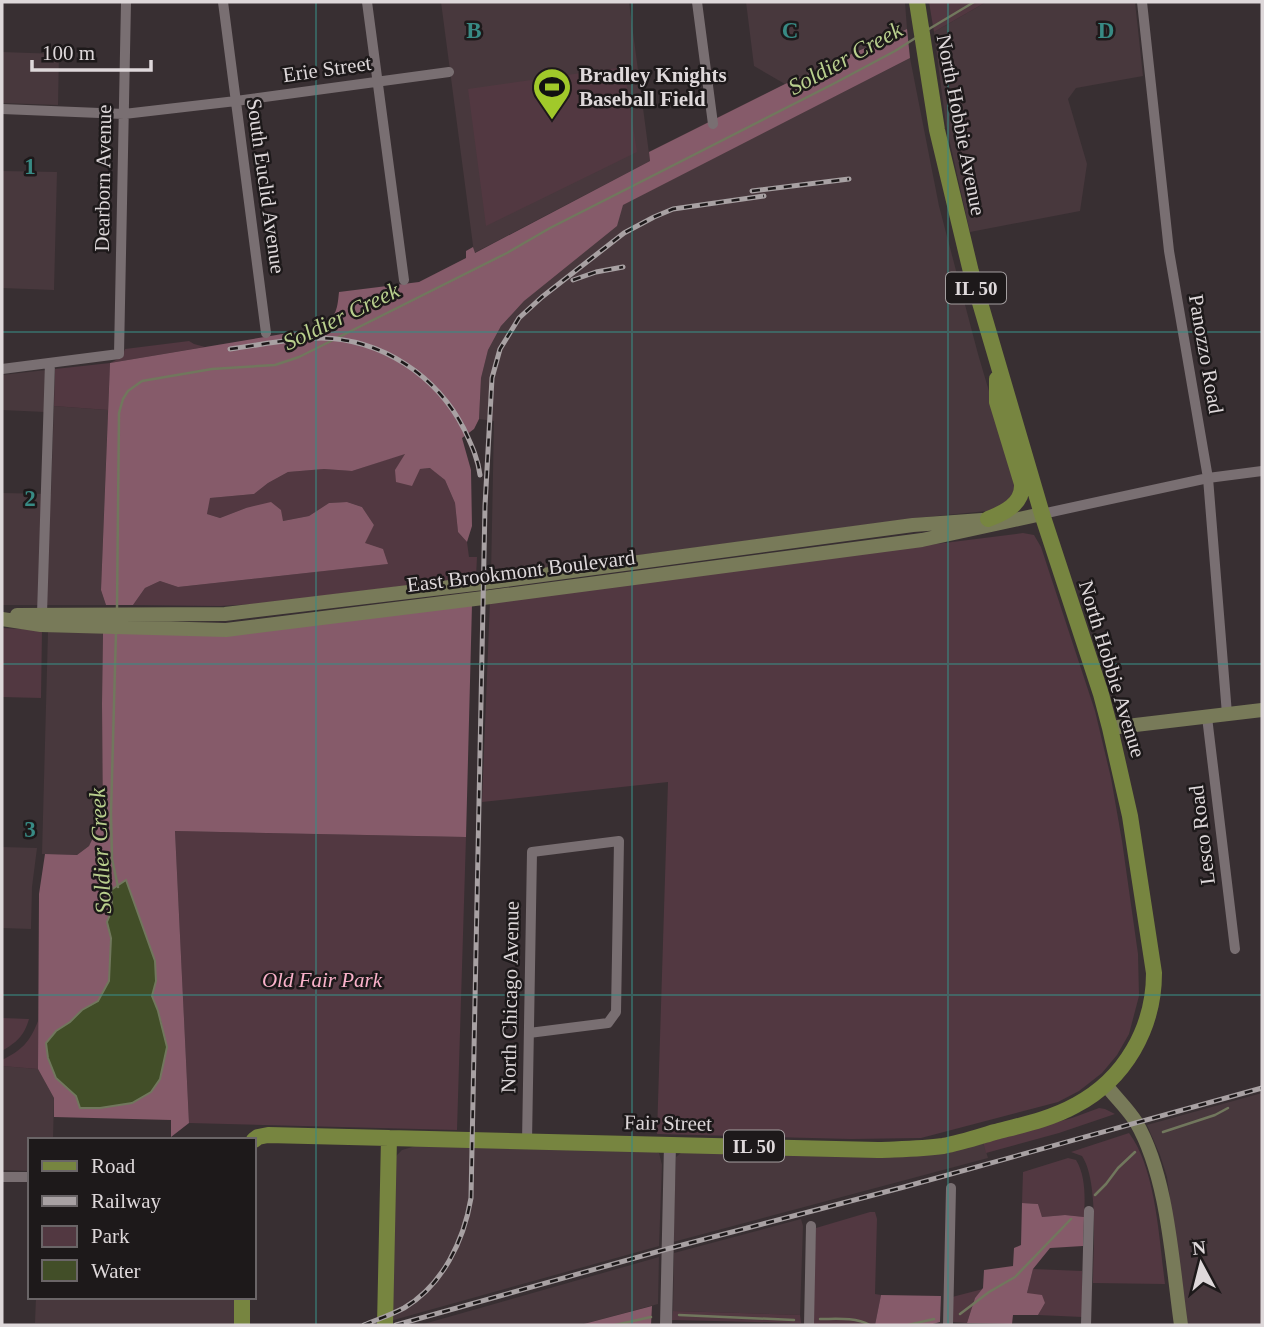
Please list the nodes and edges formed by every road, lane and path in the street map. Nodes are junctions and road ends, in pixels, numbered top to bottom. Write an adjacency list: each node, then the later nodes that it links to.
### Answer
1 (127, 2): 11 (street, Dearborn Avenue)
2 (223, 2): 9 (street, South Euclid Avenue)
3 (367, 2): 8 (street)
4 (697, 2): 12 (street)
5 (1142, 2): 19 (street, Panozzo Road)
6 (918, 6): 16 (main road, North Hobbie Avenue / IL 50)
7 (449, 72): 8 (street, Erie Street)
8 (377, 82): 9 (street, Erie Street); 13 (street)
9 (236, 101): 11 (street, Erie Street); 14 (street, South Euclid Avenue)
10 (2, 109): 11 (street, Erie Street)
11 (124, 114): 15 (street, Dearborn Avenue)
12 (713, 124)
13 (404, 280)
14 (266, 333)
15 (50, 363): 17 (street); 22 (street)
16 (998, 363): 20 (main road, North Hobbie Avenue / IL 50); 21 (main road)
17 (2, 369)
18 (1262, 471): 19 (street, East Brookmont Boulevard)
19 (1208, 478): 20 (street, East Brookmont Boulevard); 27 (street, Panozzo Road)
20 (1042, 514): 21 (main road, East Brookmont Boulevard); 25 (main road, East Brookmont Boulevard); 29 (main road, North Hobbie Avenue / IL 50)
21 (988, 519): 25 (main road, East Brookmont Boulevard)
22 (42, 614): 23 (main road, East Brookmont Boulevard); 24 (main road, East Brookmont Boulevard)
23 (2, 617): 24 (main road, East Brookmont Boulevard)
24 (106, 621): 25 (main road, East Brookmont Boulevard)
25 (125, 621)
26 (1262, 710): 27 (main road)
27 (1227, 714): 28 (main road)
28 (1207, 717): 29 (main road); 30 (street, Lesco Road)
29 (1110, 728): 32 (main road, North Hobbie Avenue / IL 50)
30 (1235, 949)
31 (529, 1033): 31 (street, North Chicago Avenue); 35 (street, North Chicago Avenue)
32 (1105, 1084): 36 (main road, Fair Street / IL 50); 49 (main road)
33 (389, 1138): 34 (main road, Fair Street / IL 50); 35 (main road, Fair Street / IL 50); 44 (main road)
34 (256, 1139)
35 (527, 1142): 36 (main road, Fair Street / IL 50)
36 (670, 1144): 45 (street)
37 (2, 1177): 38 (street)
38 (28, 1177)
39 (951, 1188): 47 (street)
40 (1089, 1211): 48 (street)
41 (811, 1226): 46 (street)
42 (242, 1299): 43 (main road)
43 (242, 1325)
44 (385, 1325)
45 (666, 1325)
46 (808, 1325)
47 (948, 1325)
48 (1086, 1325)
49 (1181, 1325)

